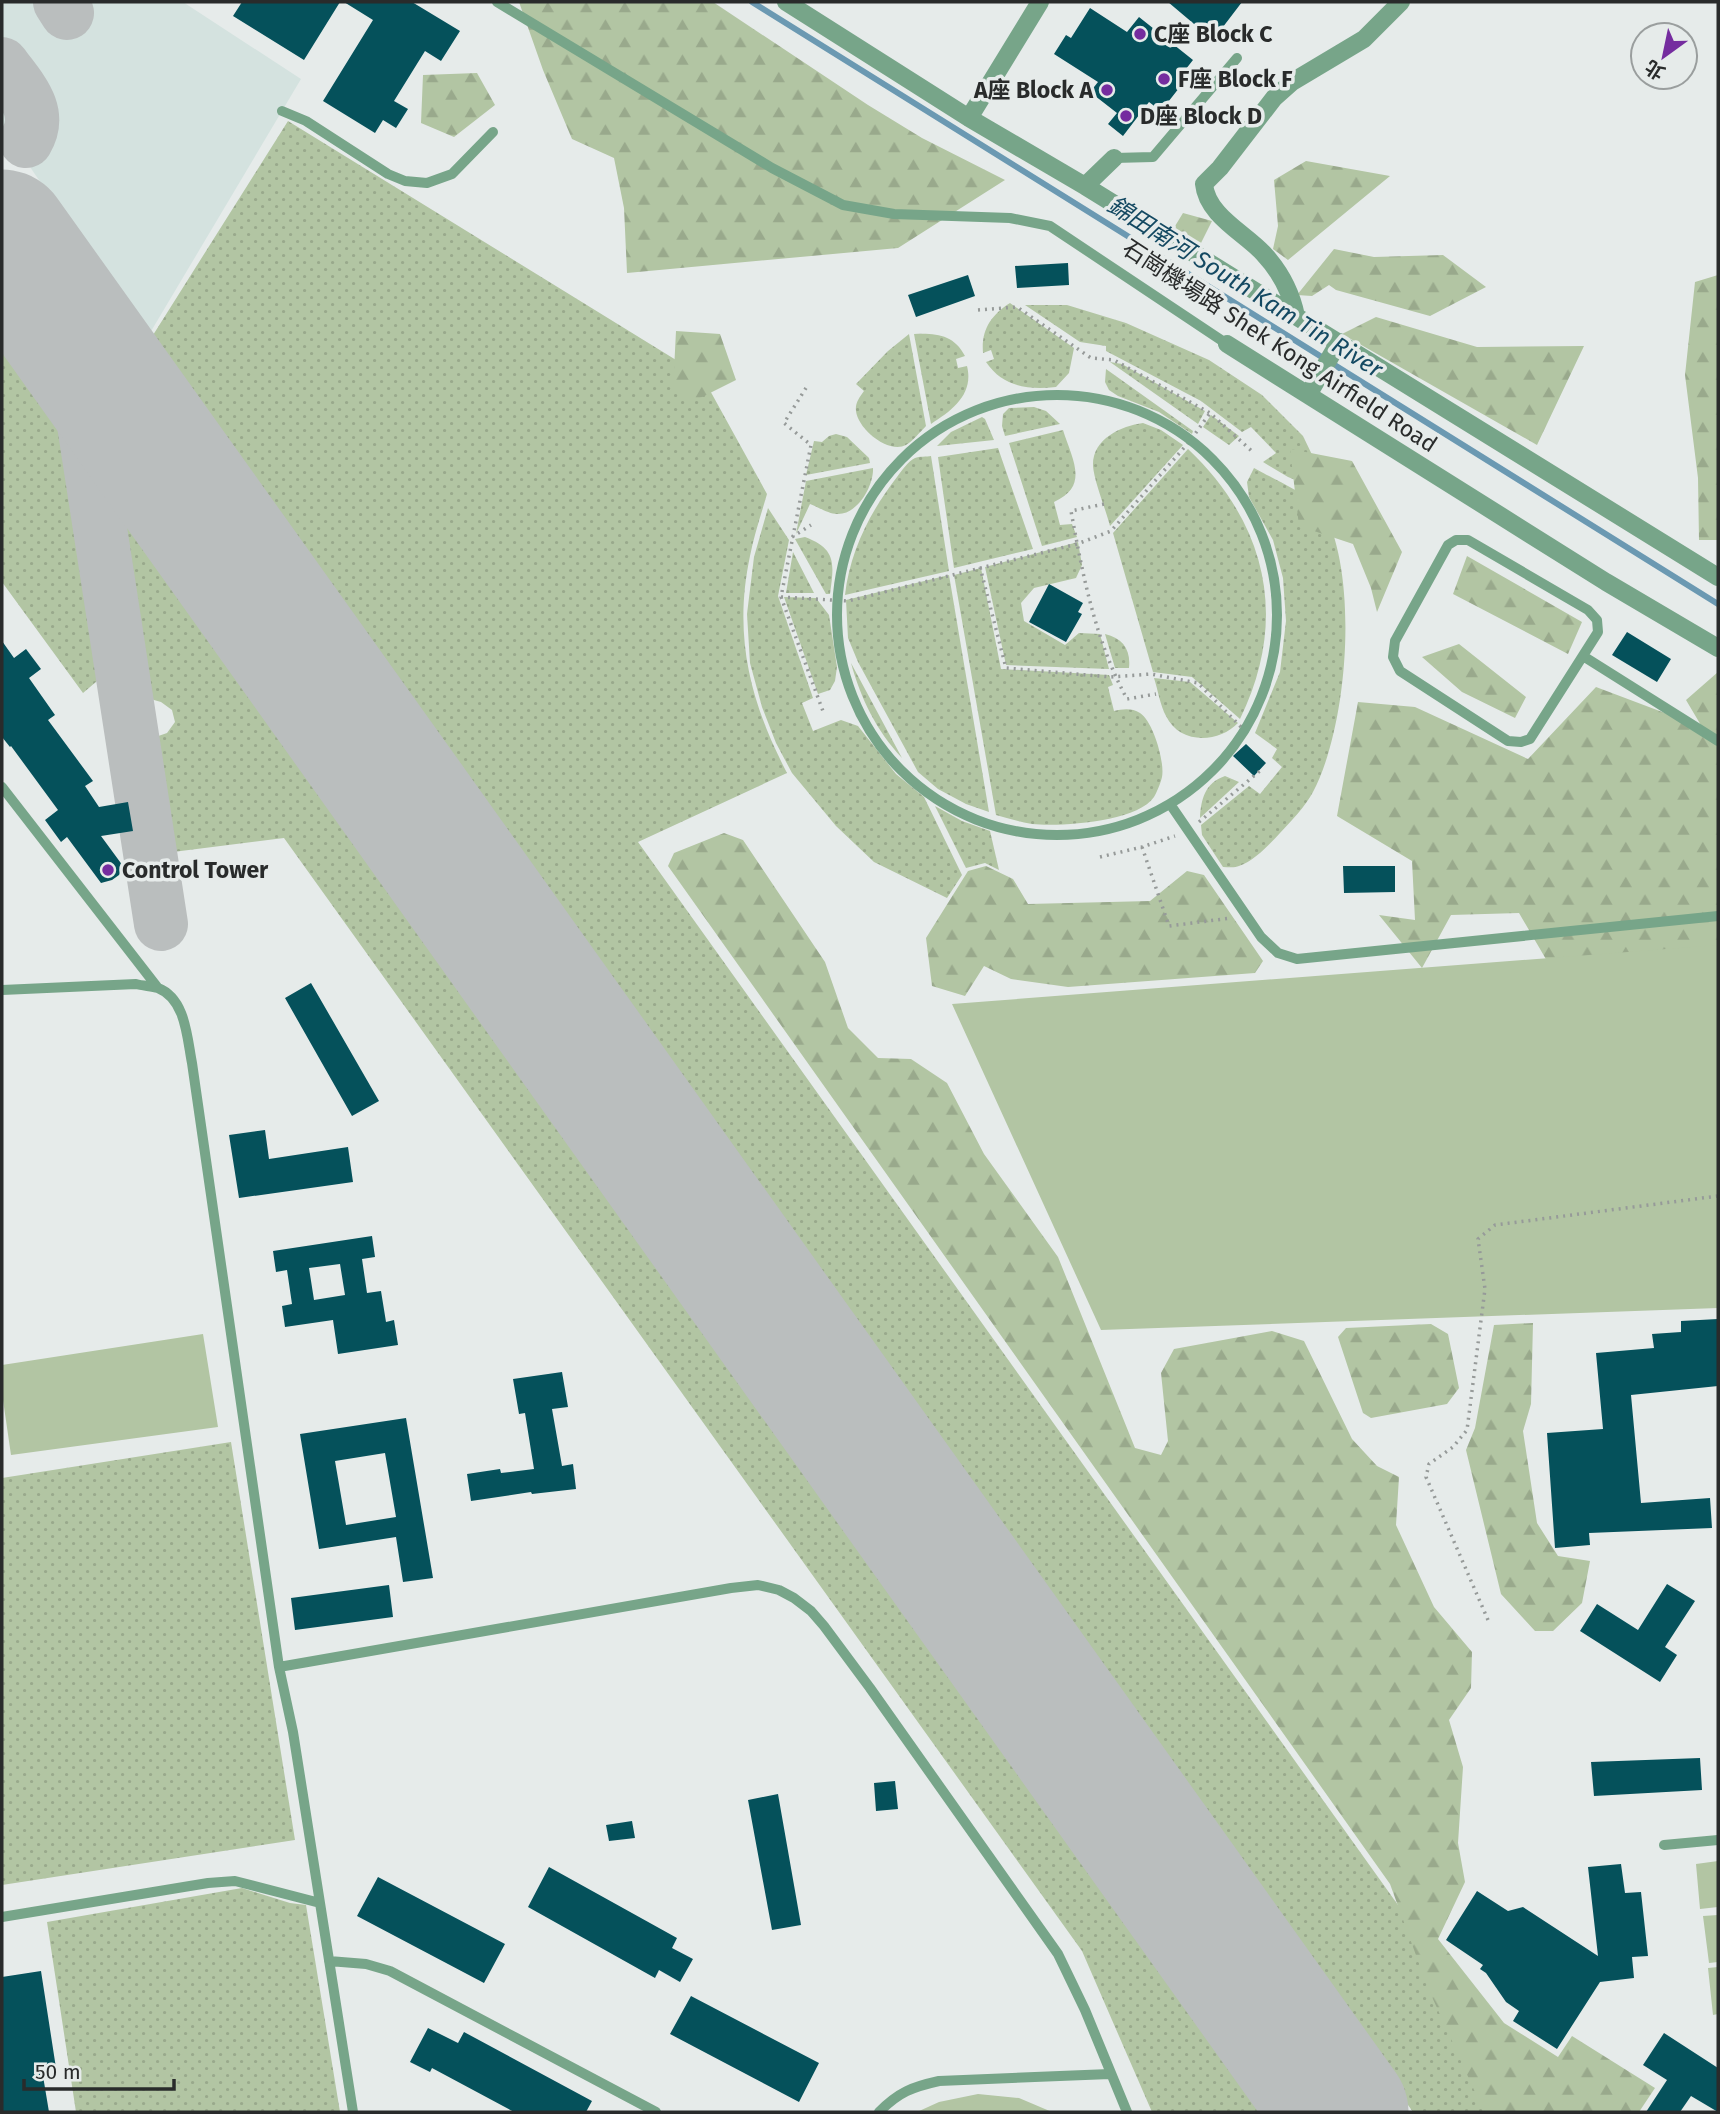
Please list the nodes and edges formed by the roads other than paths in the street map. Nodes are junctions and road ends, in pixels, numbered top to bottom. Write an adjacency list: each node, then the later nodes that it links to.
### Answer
1 (497, 2): 13 (lane, 石崗機場路 Shek Kong Airfield Road)
2 (786, 2): 7 (street)
3 (1040, 2): 7 (street)
4 (1401, 2): 11 (street)
5 (1237, 58): 9 (lane)
6 (282, 111): 8 (lane)
7 (969, 117): 10 (street)
8 (494, 132)
9 (1114, 158): 10 (street)
10 (1085, 186): 11 (street)
11 (1296, 316): 12 (street)
12 (1339, 342): 14 (street); 15 (street)
13 (1227, 344): 14 (street, 石崗機場路 Shek Kong Airfield Road)
14 (1308, 395): 16 (street, 石崗機場路 Shek Kong Airfield Road)
15 (1718, 577)
16 (1718, 648)
17 (1583, 656): 17 (lane); 18 (lane)
18 (1718, 741)
19 (2, 787): 22 (lane)
20 (1170, 804): 20 (lane); 21 (lane)
21 (1718, 916)
22 (158, 988): 23 (lane); 24 (lane)
23 (2, 990)
24 (279, 1667): 27 (lane); 30 (lane)
25 (1718, 1840): 26 (lane)
26 (1664, 1845)
27 (320, 1903): 28 (lane); 29 (lane)
28 (2, 1917)
29 (329, 1961): 31 (lane); 32 (lane)
30 (1110, 2074): 33 (lane); 34 (lane)
31 (353, 2112)
32 (656, 2112)
33 (879, 2112)
34 (1127, 2112)

